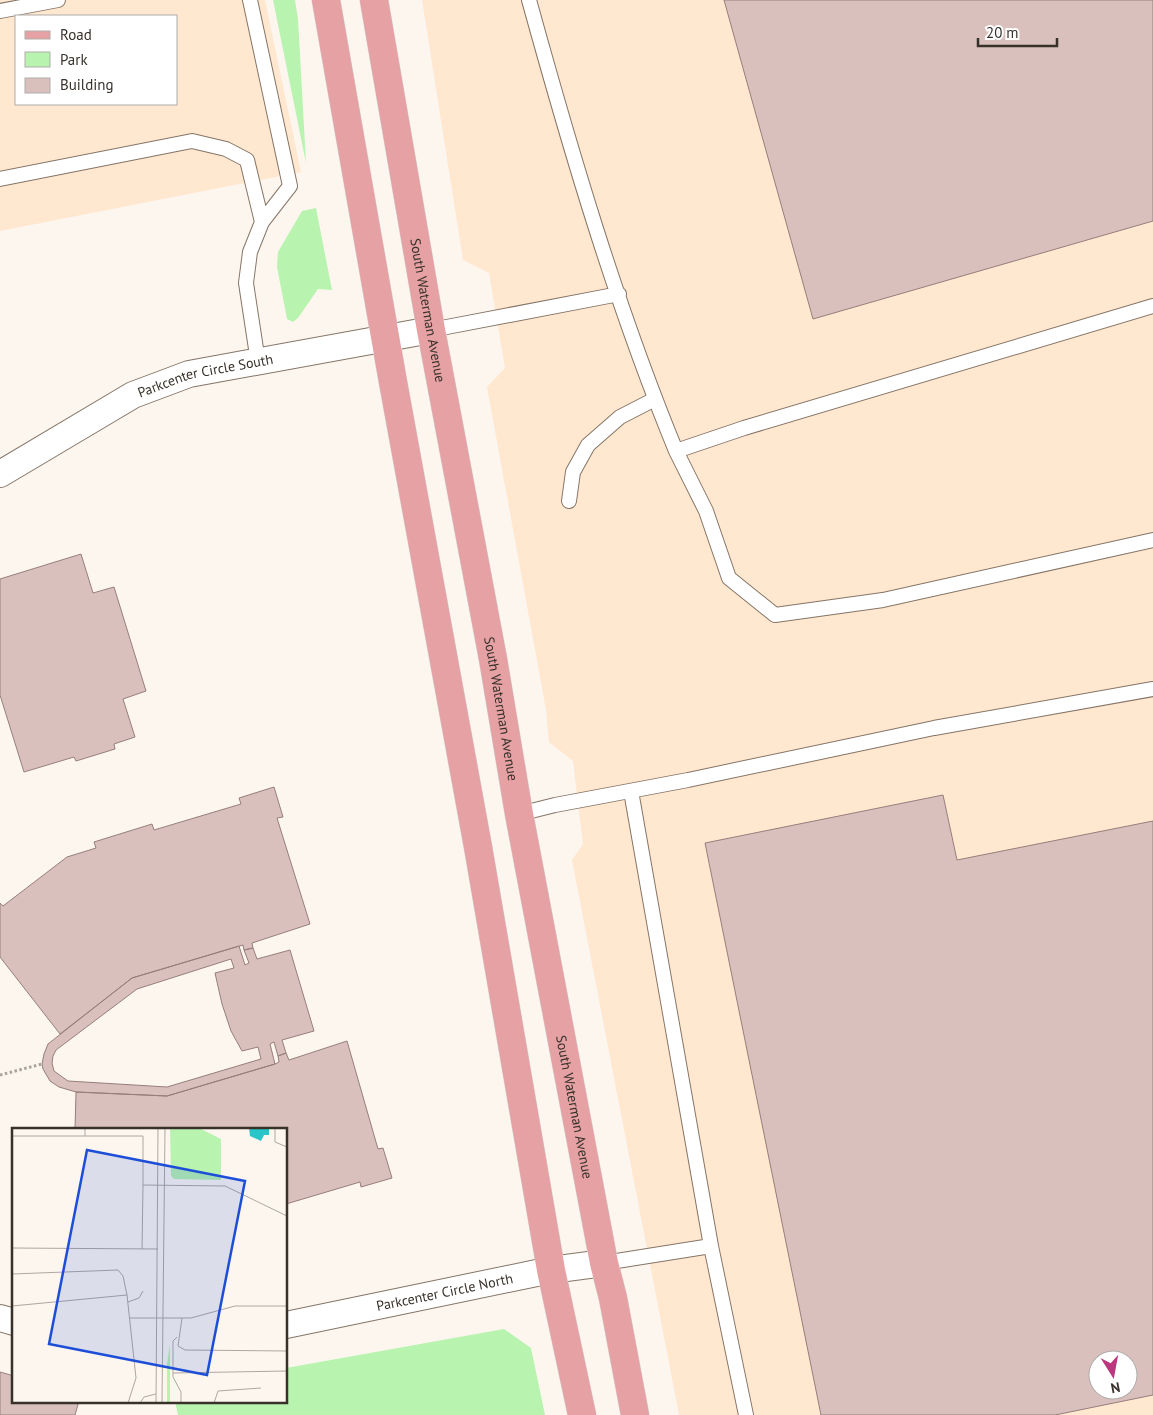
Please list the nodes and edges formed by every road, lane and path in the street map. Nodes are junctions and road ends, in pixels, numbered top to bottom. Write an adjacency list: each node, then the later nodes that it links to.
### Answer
1 (58, 0): 6 (lane)
2 (250, 0): 8 (lane)
3 (326, 0): 12 (main road)
4 (374, 0): 11 (main road, South Waterman Avenue)
5 (529, 0): 9 (lane)
6 (0, 11)
7 (0, 179): 8 (lane)
8 (262, 222): 13 (lane)
9 (619, 294): 11 (lane); 14 (lane)
10 (1153, 306): 15 (lane)
11 (431, 330): 12 (street, Parkcenter Circle South); 21 (main road, South Waterman Avenue)
12 (385, 338): 13 (street, Parkcenter Circle South); 26 (main road)
13 (258, 362): 16 (street, Parkcenter Circle South)
14 (654, 399): 15 (lane); 17 (lane)
15 (676, 451): 18 (lane)
16 (0, 474)
17 (569, 501)
18 (1153, 540)
19 (1153, 689): 20 (lane)
20 (631, 791): 21 (lane); 24 (lane)
21 (519, 814): 25 (main road, South Waterman Avenue)
22 (42, 1064): 23 (path)
23 (0, 1075)
24 (711, 1246): 25 (lane); 30 (lane)
25 (604, 1263): 26 (street, Parkcenter Circle North); 29 (main road, South Waterman Avenue)
26 (551, 1270): 27 (street, Parkcenter Circle North); 28 (main road)
27 (288, 1324)
28 (582, 1415)
29 (635, 1415)
30 (746, 1415)

